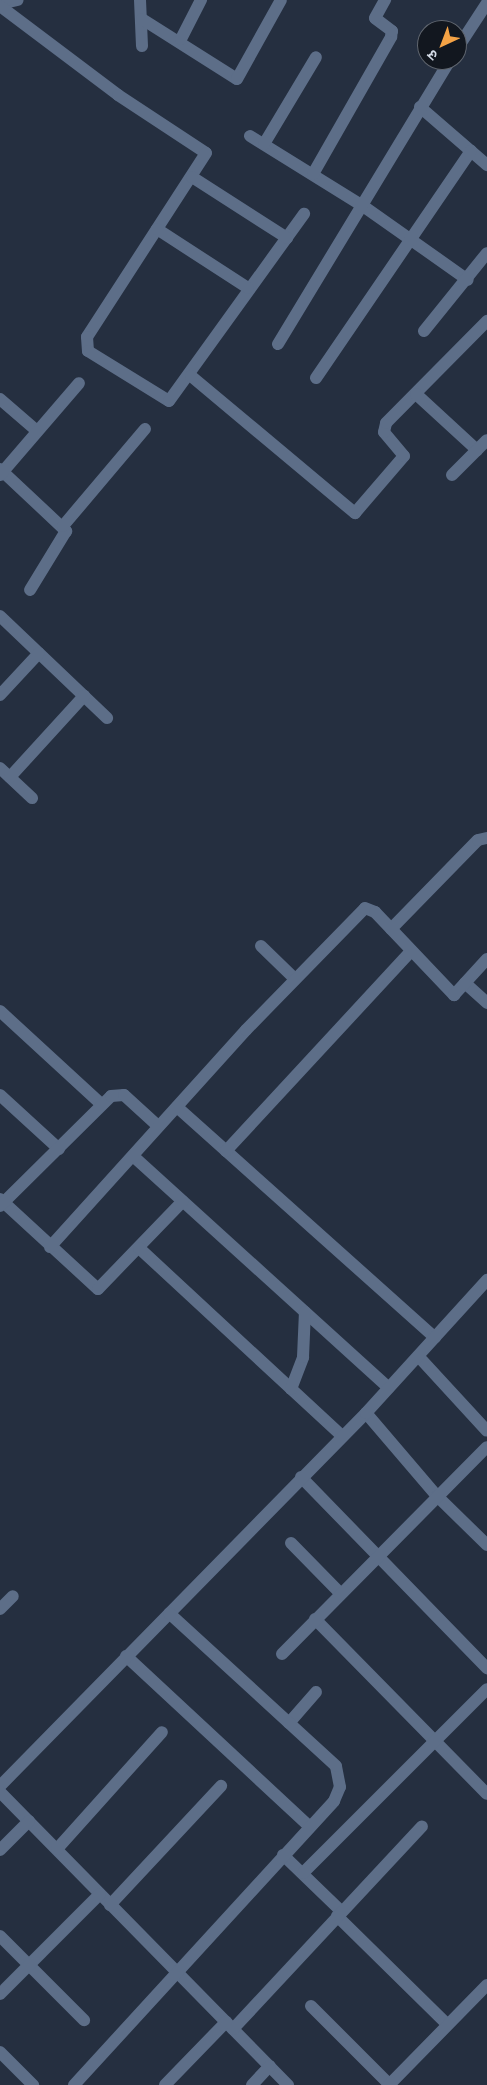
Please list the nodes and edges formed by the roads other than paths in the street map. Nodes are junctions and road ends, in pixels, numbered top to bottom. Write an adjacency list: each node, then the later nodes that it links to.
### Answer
1 (18, 0): 7 (street)
2 (140, 0): 8 (street)
3 (201, 0): 10 (street)
4 (281, 0): 10 (street)
5 (385, 0): 19 (street)
6 (487, 3): 9 (street)
7 (0, 5): 20 (street)
8 (142, 19): 10 (street); 11 (street)
9 (467, 34)
10 (181, 39)
11 (142, 46)
12 (316, 57): 16 (street)
13 (444, 70): 14 (street)
14 (420, 107): 17 (street); 21 (street)
15 (250, 136): 16 (street)
16 (264, 144): 19 (street)
17 (471, 151): 18 (street); 25 (street)
18 (487, 165)
19 (313, 174): 21 (street)
20 (192, 177): 23 (street); 24 (street)
21 (363, 206): 25 (street); 31 (street)
22 (304, 214): 24 (street)
23 (157, 229): 28 (street); 32 (street)
24 (287, 238): 28 (street)
25 (411, 239): 27 (street); 33 (street)
26 (487, 253): 27 (street)
27 (468, 280): 30 (street)
28 (248, 288): 32 (street)
29 (487, 321): 35 (street)
30 (424, 331)
31 (278, 344)
32 (191, 376): 35 (street)
33 (316, 378)
34 (79, 383): 38 (street)
35 (416, 394): 40 (street)
36 (0, 399): 38 (street)
37 (145, 429): 43 (street)
38 (37, 431): 41 (street)
39 (487, 440): 40 (street)
40 (477, 450): 42 (street)
41 (1, 471): 43 (street)
42 (452, 475)
43 (63, 526): 44 (street)
44 (30, 590)
45 (0, 616): 46 (street)
46 (39, 653): 47 (street); 48 (street)
47 (0, 695)
48 (84, 696): 49 (street); 51 (street)
49 (107, 718)
50 (0, 768): 51 (street)
51 (10, 777): 52 (street)
52 (32, 798)
53 (487, 838): 54 (street)
54 (392, 929): 56 (street); 58 (street)
55 (261, 946): 58 (street)
56 (411, 951): 59 (street); 67 (street)
57 (487, 959): 59 (street)
58 (295, 979): 64 (street)
59 (465, 983): 60 (street)
60 (487, 1004)
61 (0, 1010): 63 (street)
62 (0, 1095): 66 (street)
63 (101, 1104): 65 (street); 66 (street)
64 (177, 1107): 65 (street); 67 (street)
65 (158, 1126): 68 (street)
66 (58, 1149): 70 (street)
67 (226, 1150): 75 (street)
68 (133, 1156): 69 (street); 71 (street)
69 (183, 1201): 72 (street); 74 (street)
70 (1, 1203): 71 (street)
71 (50, 1247): 72 (street)
72 (139, 1248): 78 (street)
73 (487, 1280): 75 (street)
74 (305, 1312): 77 (street); 78 (street)
75 (435, 1338): 76 (street)
76 (419, 1357): 77 (street); 80 (street)
77 (389, 1388): 79 (street)
78 (291, 1389): 81 (street)
79 (366, 1413): 81 (street); 84 (street)
80 (487, 1431)
81 (342, 1436): 83 (street)
82 (487, 1447): 84 (street)
83 (301, 1477): 87 (street); 91 (street)
84 (437, 1496): 86 (street); 87 (street)
85 (291, 1543): 88 (street)
86 (487, 1545)
87 (378, 1555): 88 (street); 95 (street)
88 (340, 1592): 92 (street)
89 (13, 1596): 90 (street)
90 (0, 1609)
91 (169, 1612): 94 (street); 98 (street)
92 (315, 1619): 93 (street); 100 (street)
93 (282, 1654)
94 (126, 1656): 101 (street); 107 (street)
95 (487, 1668)
96 (487, 1689): 100 (street)
97 (316, 1692): 98 (street)
98 (289, 1723): 107 (street)
99 (162, 1732): 108 (street)
100 (437, 1742): 104 (street); 111 (street)
101 (0, 1786)
102 (221, 1786): 113 (street)
103 (0, 1792): 105 (street)
104 (487, 1794)
105 (29, 1821): 108 (street); 109 (street)
106 (422, 1826): 114 (street)
107 (310, 1827): 110 (street)
108 (56, 1849): 112 (street)
109 (0, 1850)
110 (284, 1855): 111 (street); 117 (street)
111 (304, 1873): 114 (street)
112 (100, 1894): 113 (street); 116 (street)
113 (110, 1905): 117 (street)
114 (339, 1914): 122 (street); 123 (street)
115 (0, 1936): 116 (street)
116 (30, 1965): 119 (street); 121 (street)
117 (177, 1972): 123 (street); 127 (street)
118 (487, 1985): 122 (street)
119 (0, 1994)
120 (312, 2006): 131 (street)
121 (84, 2020)
122 (447, 2024): 131 (street)
123 (230, 2026): 125 (street); 128 (street)
124 (0, 2052): 126 (street)
125 (270, 2066): 129 (street); 130 (street)
126 (34, 2085)
127 (74, 2085)
128 (165, 2085)
129 (252, 2085)
130 (288, 2085)
131 (389, 2085)

